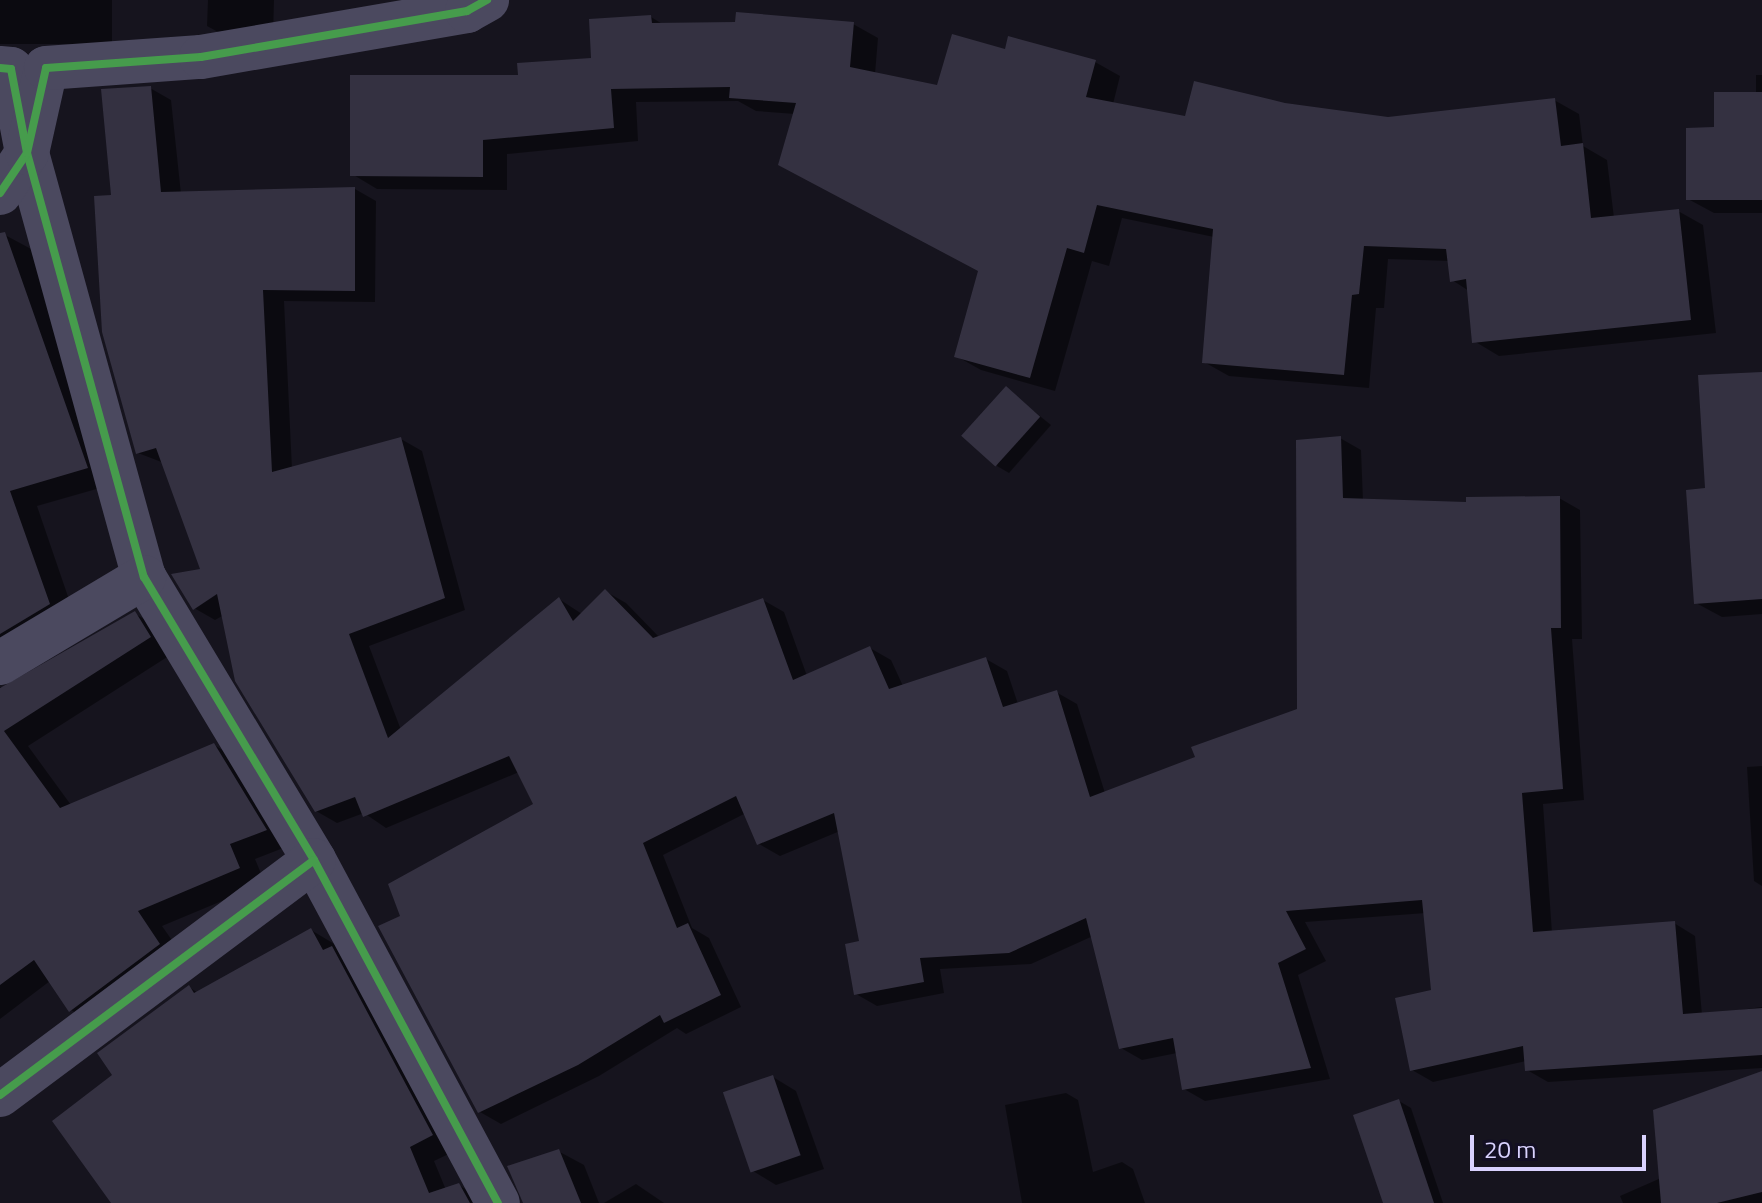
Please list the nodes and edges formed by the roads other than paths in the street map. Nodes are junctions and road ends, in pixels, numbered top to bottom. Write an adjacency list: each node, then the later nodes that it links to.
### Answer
1 (487, 0): 3 (street)
2 (0, 68): 3 (street)
3 (27, 153): 4 (street); 5 (street)
4 (0, 193)
5 (144, 577): 6 (street); 7 (street)
6 (0, 663)
7 (314, 860): 8 (street); 9 (street)
8 (0, 1095)
9 (498, 1203)

